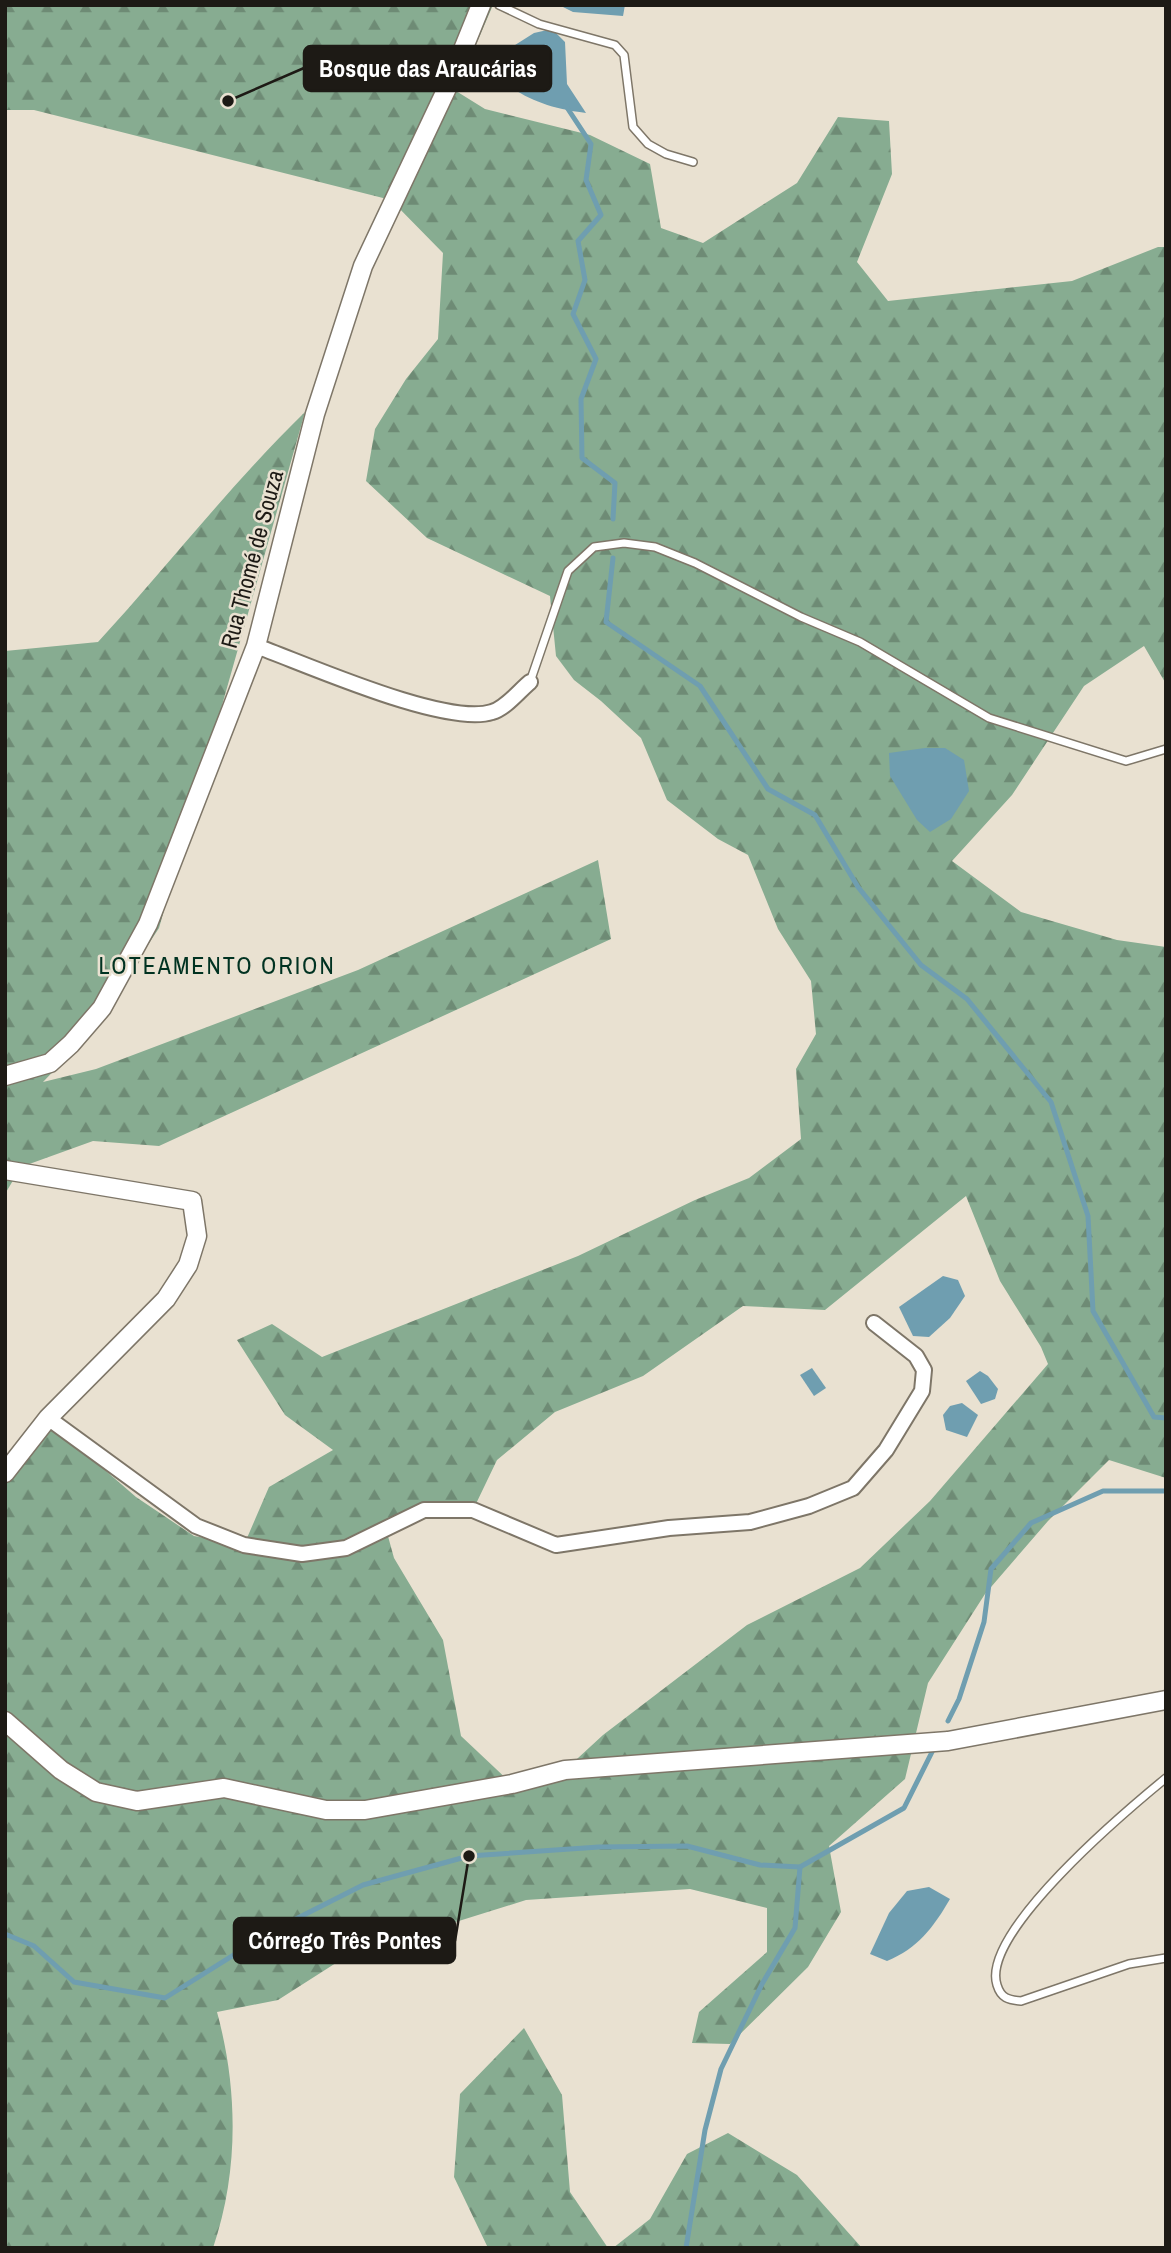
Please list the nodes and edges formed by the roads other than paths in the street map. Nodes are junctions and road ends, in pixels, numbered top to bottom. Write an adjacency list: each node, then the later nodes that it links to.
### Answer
1 (481, 5): 4 (street, Rua Thomé de Souza)
2 (499, 5): 3 (lane)
3 (693, 162)
4 (256, 646): 5 (street); 7 (street, Rua Thomé de Souza)
5 (530, 682): 6 (lane)
6 (1166, 749)
7 (5, 1076)
8 (5, 1170): 10 (street)
9 (874, 1323): 10 (street)
10 (48, 1418): 11 (street)
11 (5, 1474)
12 (1166, 1700): 13 (street)
13 (5, 1721)
14 (1166, 1778): 15 (lane)
15 (1166, 1958)

